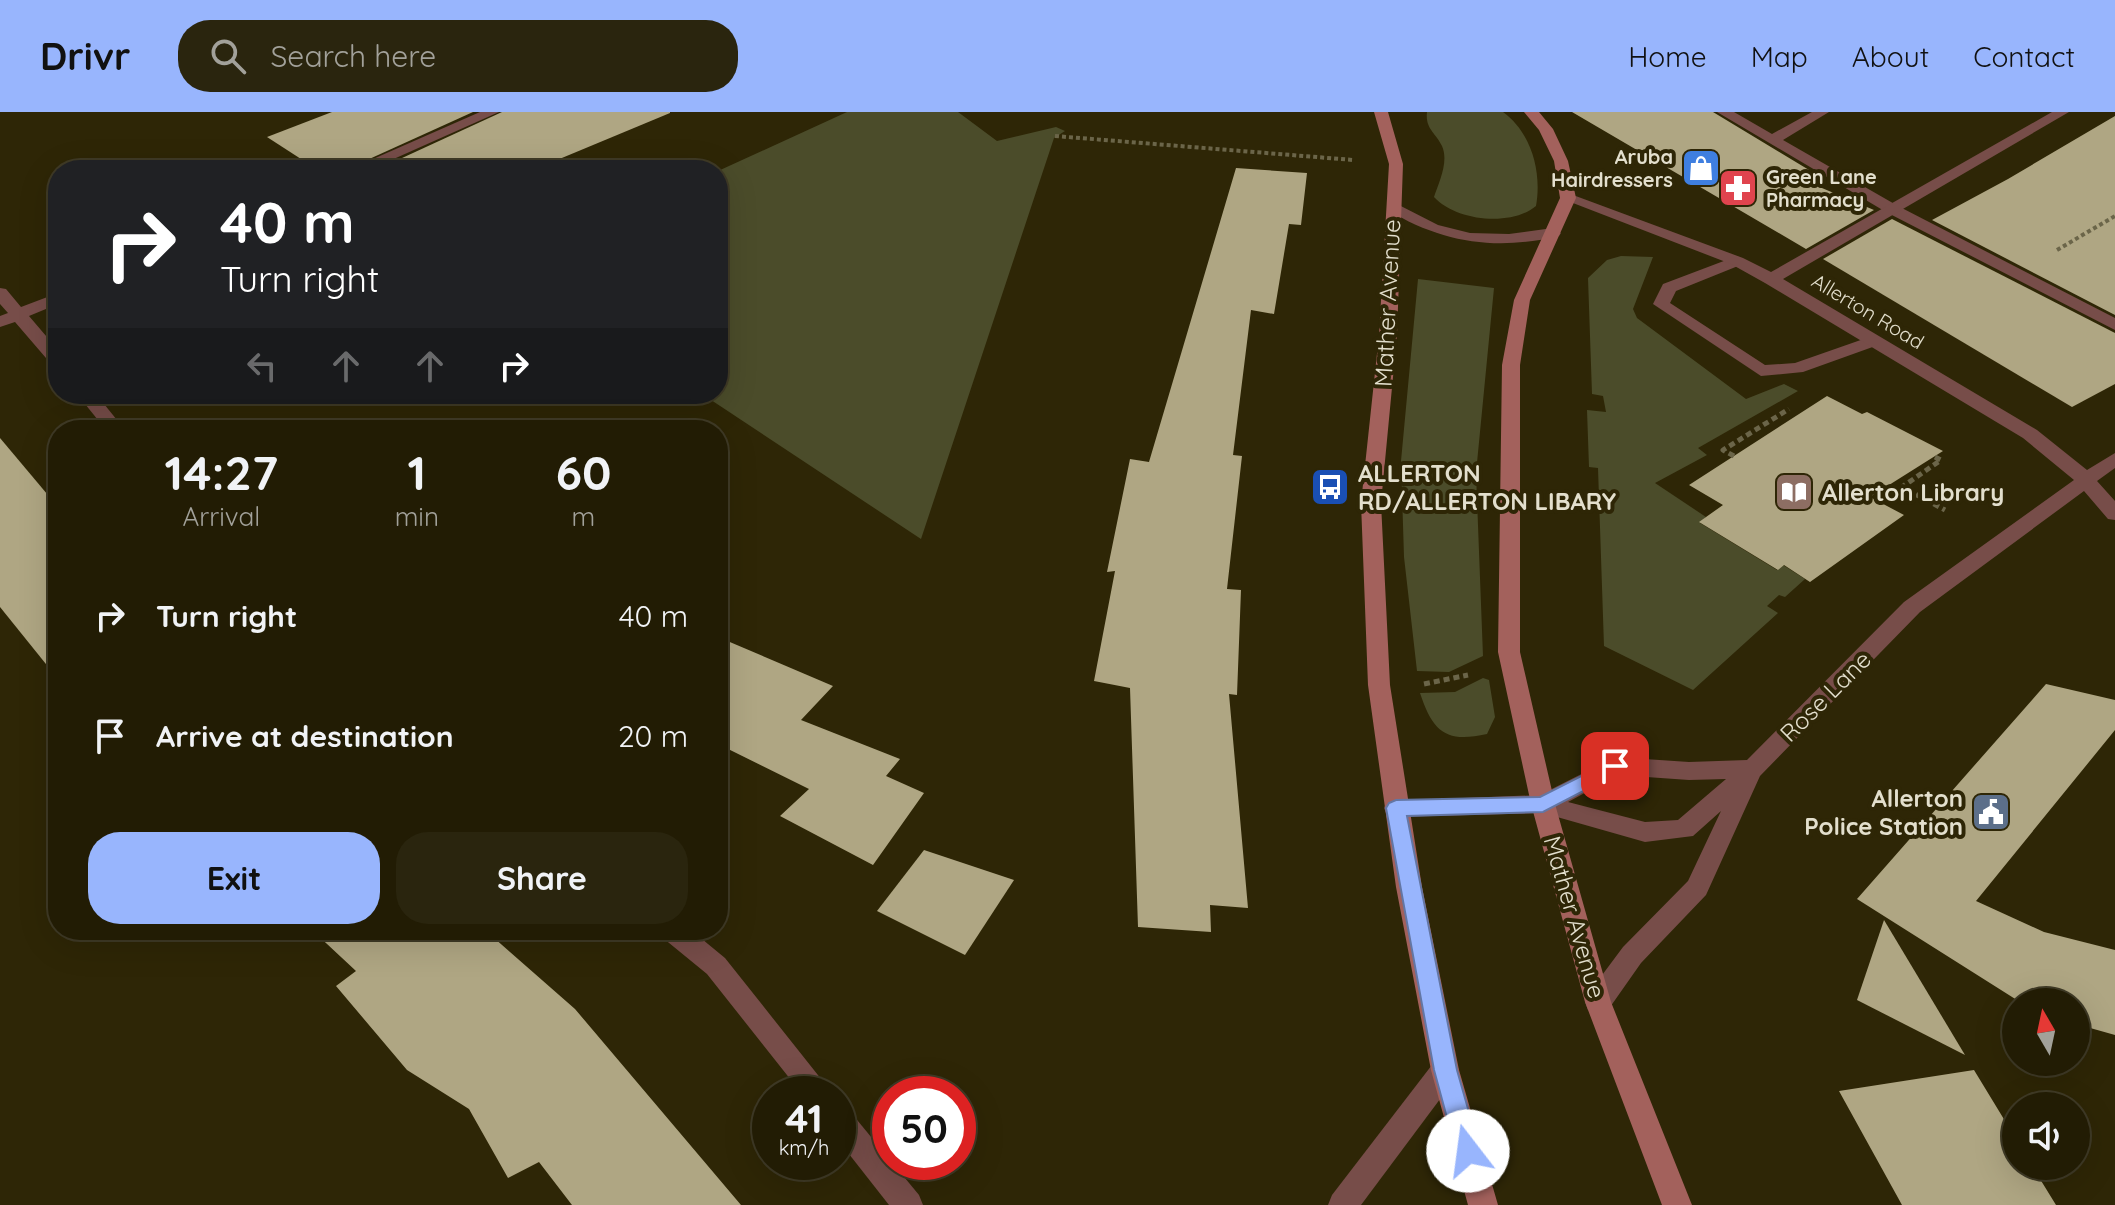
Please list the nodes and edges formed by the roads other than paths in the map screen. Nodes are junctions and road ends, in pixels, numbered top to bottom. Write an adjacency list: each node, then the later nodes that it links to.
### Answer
1 (492, 112): 8 (street)
2 (1531, 112): 9 (main road)
3 (1724, 112): 7 (street)
4 (1822, 112): 7 (street)
5 (2062, 112): 11 (street)
6 (1386, 114): 10 (main road, Mather Avenue)
7 (1772, 140): 11 (street)
8 (379, 160)
9 (1568, 198): 12 (main road, Mather Avenue); 13 (street, Allerton Road)
10 (1393, 207): 12 (street); 29 (main road, Mather Avenue)
11 (1892, 209): 14 (street); 19 (street)
12 (1553, 233): 28 (main road, Mather Avenue)
13 (1737, 261): 14 (street, Allerton Road); 20 (street)
14 (1771, 279): 20 (street, Allerton Road)
15 (0, 293): 17 (street)
16 (48, 302): 17 (street)
17 (19, 315): 18 (street); 21 (street)
18 (0, 322)
19 (2115, 325)
20 (1875, 340): 25 (street, Allerton Road)
21 (48, 349)
22 (94, 404): 23 (street)
23 (108, 420)
24 (2115, 459): 25 (street, Rose Lane)
25 (2085, 479): 26 (street, Allerton Road); 27 (street, Rose Lane)
26 (2115, 514)
27 (1753, 769): 28 (street); 28 (street, Rose Lane); 31 (street)
28 (1543, 804): 29 (street); 31 (main road, Mather Avenue)
29 (1396, 808): 32 (main road, Mather Avenue)
30 (684, 940): 33 (street)
31 (1598, 1002): 38 (main road, Mather Avenue)
32 (1445, 1070): 36 (street); 37 (main road, Mather Avenue)
33 (805, 1076)
34 (856, 1140): 35 (street)
35 (908, 1205)
36 (1343, 1205)
37 (1483, 1205)
38 (1677, 1205)

